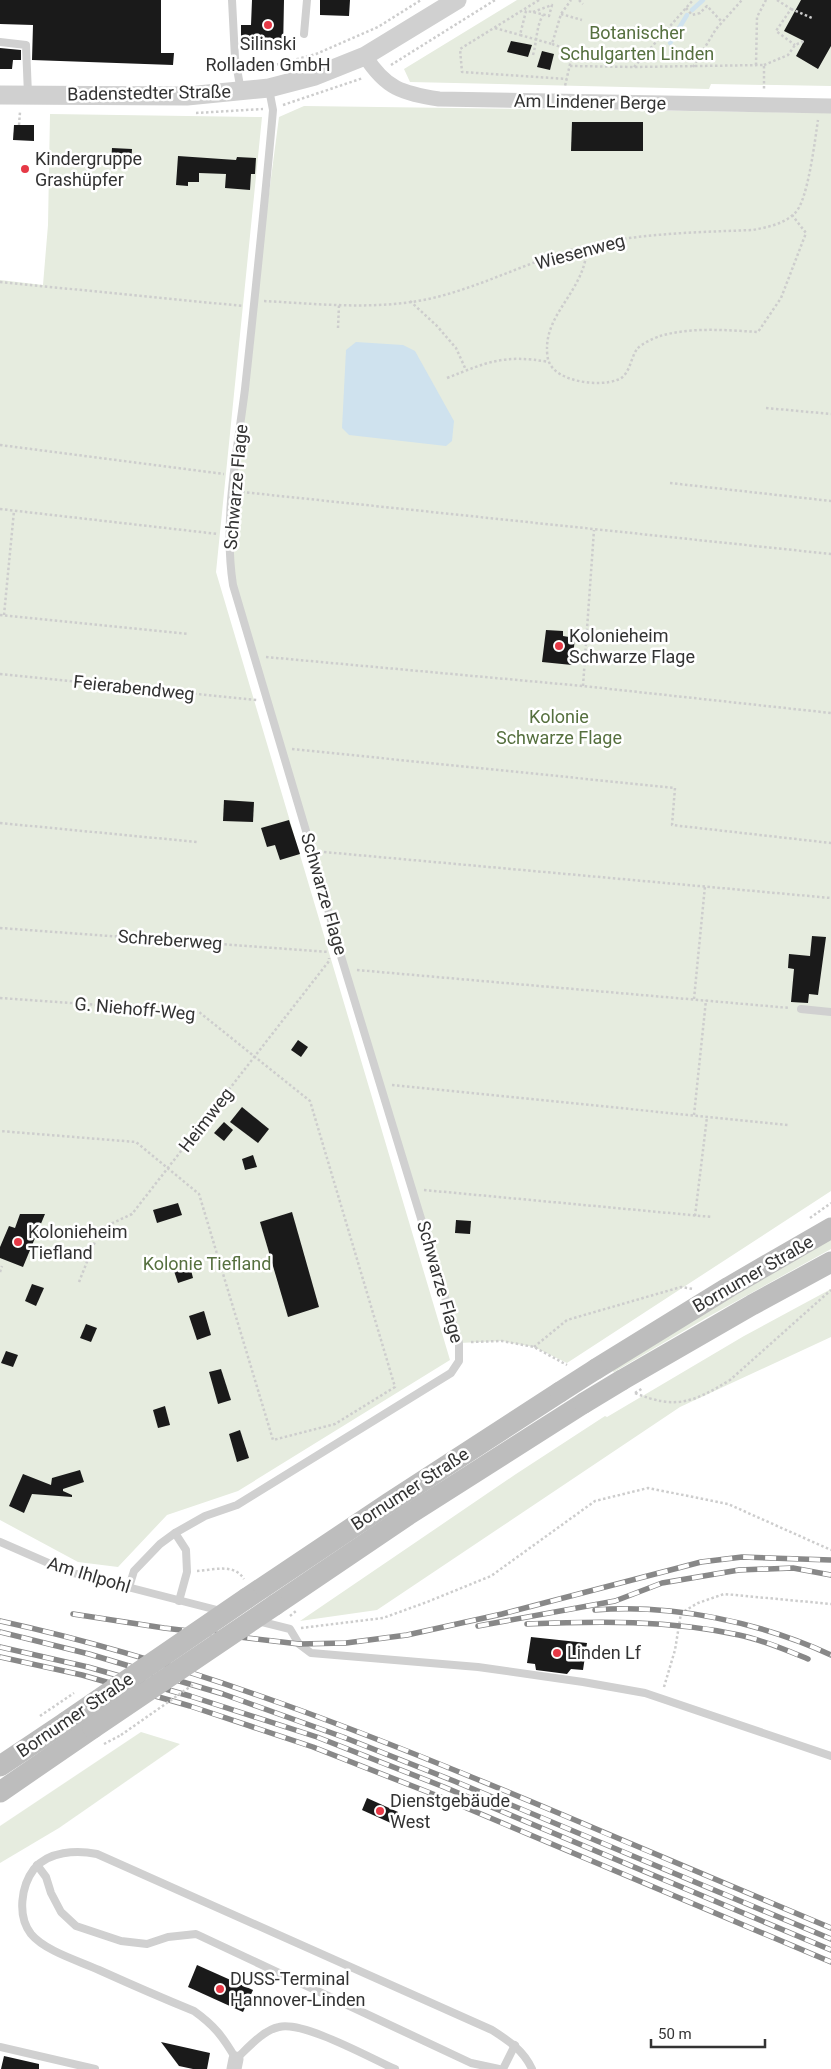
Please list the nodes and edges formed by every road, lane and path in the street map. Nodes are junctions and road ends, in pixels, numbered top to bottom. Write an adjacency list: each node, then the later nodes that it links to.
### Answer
1 (232, 0): 39 (lane)
2 (307, 0): 24 (lane)
3 (421, 0): 39 (path)
4 (457, 0): 32 (street, Badenstedter Straße)
5 (539, 0): 23 (path)
6 (571, 0): 18 (path)
7 (580, 0): 13 (path)
8 (693, 0): 15 (path)
9 (742, 0): 22 (path)
10 (764, 0): 33 (path)
11 (777, 0): 14 (path)
12 (788, 0): 14 (path)
13 (583, 4)
14 (786, 4): 16 (path)
15 (686, 8): 22 (path); 36 (path)
16 (791, 9): 20 (path); 30 (path)
17 (533, 12): 19 (path); 19 (path); 25 (path)
18 (560, 14): 21 (path); 29 (path)
19 (543, 15): 26 (path)
20 (812, 18)
21 (582, 20)
22 (722, 22): 37 (path)
23 (495, 28): 25 (path); 38 (path)
24 (304, 34)
25 (520, 35): 26 (path)
26 (537, 40): 29 (path); 31 (path)
27 (804, 41): 30 (path)
28 (0, 42): 42 (lane)
29 (552, 44): 35 (path)
30 (795, 45): 34 (path)
31 (532, 55)
32 (365, 56): 40 (street, Badenstedter Straße); 43 (street, Am Lindener Berge)
33 (756, 65): 34 (path); 37 (path)
34 (764, 65): 44 (path)
35 (570, 66): 36 (path); 38 (path)
36 (634, 67): 37 (path)
37 (693, 67)
38 (567, 79): 43 (path)
39 (240, 83): 40 (street, Badenstedter Straße); 42 (street, Badenstedter Straße)
40 (269, 88): 52 (lane, Schwarze Flage)
41 (0, 95): 42 (street, Badenstedter Straße)
42 (28, 95)
43 (566, 101): 44 (street, Am Lindener Berge)
44 (764, 104): 45 (street, Am Lindener Berge)
45 (826, 106): 48 (path)
46 (20, 113): 47 (path)
47 (19, 125)
48 (792, 215): 49 (path, Wiesenweg); 55 (path)
49 (587, 246): 51 (path, Wiesenweg); 55 (path)
50 (0, 282): 52 (path, Wiesenweg)
51 (410, 301): 53 (path, Wiesenweg); 56 (path)
52 (255, 304): 53 (path, Wiesenweg); 61 (lane, Schwarze Flage)
53 (339, 306): 54 (path)
54 (338, 328)
55 (549, 362): 56 (path)
56 (466, 370): 57 (path)
57 (447, 378)
58 (766, 408): 59 (path)
59 (831, 414)
60 (0, 445): 61 (path)
61 (235, 475): 63 (lane, Schwarze Flage)
62 (670, 483): 64 (path)
63 (233, 491): 67 (path); 68 (lane, Schwarze Flage)
64 (831, 501)
65 (0, 510): 66 (path)
66 (14, 511): 68 (path); 70 (path)
67 (594, 530): 69 (path); 74 (path)
68 (229, 536): 72 (lane, Schwarze Flage)
69 (831, 554)
70 (2, 615): 71 (path)
71 (188, 634)
72 (255, 656): 74 (path); 75 (lane, Schwarze Flage)
73 (0, 674): 75 (path, Feierabendweg)
74 (583, 686): 76 (path)
75 (268, 702): 77 (lane, Schwarze Flage)
76 (831, 713)
77 (281, 748): 80 (path); 81 (lane, Schwarze Flage)
78 (0, 823): 79 (path)
79 (197, 842)
80 (831, 843)
81 (312, 851): 82 (path); 86 (lane, Schwarze Flage)
82 (705, 886): 83 (path); 89 (path)
83 (831, 898)
84 (0, 928): 85 (path, Schreberweg)
85 (329, 952): 86 (path, Schreberweg); 93 (path, Heimweg)
86 (340, 953): 87 (lane, Schwarze Flage)
87 (345, 969): 89 (path); 94 (lane, Schwarze Flage)
88 (0, 998): 93 (path, G. Niehoff-Weg)
89 (694, 999): 90 (path)
90 (706, 1000): 91 (path); 95 (path)
91 (801, 1009): 92 (lane)
92 (831, 1012)
93 (255, 1057): 99 (path, Heimweg); 99 (path, G. Niehoff-Weg)
94 (381, 1084): 95 (path); 100 (lane, Schwarze Flage)
95 (694, 1115): 96 (path)
96 (706, 1116): 97 (path); 101 (path)
97 (788, 1125)
98 (0, 1131): 99 (path)
99 (168, 1167): 107 (path, Heimweg)
100 (412, 1189): 101 (path); 110 (lane, Schwarze Flage)
101 (695, 1216): 102 (path)
102 (712, 1217)
103 (831, 1228): 119 (main road, Bornumer Straße, bridge)
104 (831, 1262): 126 (main road, Bornumer Straße, bridge)
105 (2, 1266): 106 (path)
106 (0, 1272)
107 (79, 1282)
108 (695, 1289): 111 (path)
109 (831, 1290): 113 (path)
110 (459, 1343): 111 (path); 114 (lane, Schwarze Flage)
111 (534, 1347): 112 (path)
112 (562, 1363)
113 (640, 1395)
114 (175, 1533): 117 (lane); 118 (lane, Schwarze Flage)
115 (0, 1542): 118 (lane, Am Ihlpohl)
116 (831, 1550): 122 (path)
117 (187, 1572): 119 (path); 120 (lane)
118 (129, 1587): 120 (lane, Am Ihlpohl)
119 (245, 1589): 125 (main road, Bornumer Straße, bridge)
120 (180, 1600): 122 (lane, Am Ihlpohl)
121 (831, 1604): 123 (path)
122 (290, 1630): 123 (lane)
123 (662, 1697): 124 (lane)
124 (831, 1756)
125 (0, 1766)
126 (0, 1792)
127 (37, 1865): 128 (lane); 130 (lane); 133 (lane)
128 (515, 2045): 133 (lane); 134 (lane)
129 (0, 2047): 131 (lane)
130 (235, 2064): 132 (lane)
131 (95, 2069)
132 (395, 2069)
133 (501, 2069)
134 (532, 2069)

